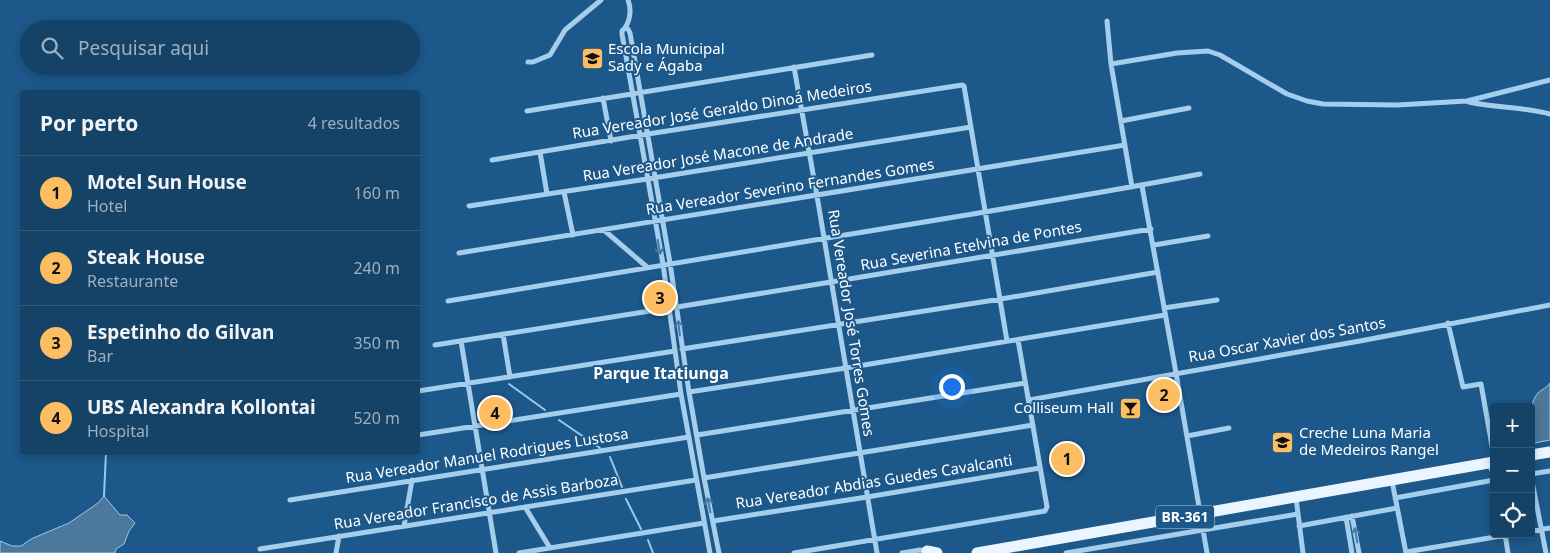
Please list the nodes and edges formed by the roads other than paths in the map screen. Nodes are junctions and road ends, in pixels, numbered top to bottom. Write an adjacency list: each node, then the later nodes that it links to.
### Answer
1 (602, 0): 6 (street)
2 (628, 0): 4 (street)
3 (1107, 21): 7 (street)
4 (625, 28): 10 (street); 11 (street)
5 (872, 55): 8 (street)
6 (528, 62)
7 (1111, 64): 13 (street); 18 (street)
8 (794, 67): 10 (street); 15 (street, Rua Vereador José Torres Gomes)
9 (1550, 80): 13 (street)
10 (641, 92): 11 (street); 20 (street)
11 (632, 93): 12 (street); 21 (street)
12 (603, 98): 16 (street); 22 (street)
13 (1467, 101): 17 (street)
14 (1189, 108): 18 (street)
15 (802, 110): 19 (street, Rua Vereador José Geraldo Dinoá Medeiros); 20 (street, Rua Vereador José Geraldo Dinoá Medeiros); 25 (street, Rua Vereador José Torres Gomes)
16 (527, 111)
17 (1550, 114)
18 (1121, 121): 23 (street)
19 (971, 127): 25 (street, Rua Vereador José Macone de Andrade); 27 (street)
20 (648, 134): 21 (street, Rua Vereador José Geraldo Dinoá Medeiros); 29 (street)
21 (639, 136): 22 (street, Rua Vereador José Geraldo Dinoá Medeiros); 30 (street)
22 (611, 141): 24 (street, Rua Vereador José Geraldo Dinoá Medeiros)
23 (1125, 145): 27 (street, Rua Vereador Severino Fernandes Gomes); 32 (street)
24 (540, 152): 26 (street, Rua Vereador José Geraldo Dinoá Medeiros); 34 (street)
25 (809, 154): 29 (street, Rua Vereador José Macone de Andrade); 35 (street, Rua Vereador José Torres Gomes)
26 (492, 160)
27 (979, 170): 35 (street, Rua Vereador Severino Fernandes Gomes); 37 (street)
28 (1200, 174): 31 (street)
29 (655, 177): 30 (street, Rua Vereador José Macone de Andrade); 38 (street)
30 (647, 179): 33 (street, Rua Vereador José Macone de Andrade); 39 (street)
31 (1142, 186): 32 (street); 40 (street)
32 (1132, 187): 37 (street)
33 (564, 192): 34 (street, Rua Vereador José Macone de Andrade); 42 (street)
34 (547, 194): 36 (street, Rua Vereador José Macone de Andrade)
35 (817, 196): 38 (street, Rua Vereador Severino Fernandes Gomes); 44 (street, Rua Vereador José Torres Gomes)
36 (469, 206)
37 (985, 212): 44 (street); 47 (street)
38 (663, 220): 39 (street, Rua Vereador Severino Fernandes Gomes); 48 (street)
39 (655, 222): 41 (street, Rua Vereador Severino Fernandes Gomes); 49 (street, one-way to 49)
40 (1151, 229): 45 (street); 47 (street, Rua Severina Etelvina de Pontes)
41 (605, 230): 42 (street, Rua Vereador Severino Fernandes Gomes); 50 (street)
42 (573, 236): 46 (street, Rua Vereador Severino Fernandes Gomes)
43 (1208, 236): 45 (street)
44 (824, 239): 48 (street); 52 (street, Rua Vereador José Torres Gomes)
45 (1154, 245): 51 (street)
46 (459, 253)
47 (993, 255): 52 (street, Rua Severina Etelvina de Pontes); 53 (street)
48 (670, 263): 49 (street); 57 (street)
49 (662, 264): 50 (street); 58 (street)
50 (647, 267): 55 (street)
51 (1158, 272): 53 (street); 59 (street)
52 (831, 282): 57 (street, Rua Severina Etelvina de Pontes); 62 (street, Rua Vereador José Torres Gomes)
53 (1001, 299): 62 (street); 66 (street)
54 (1217, 300): 59 (street)
55 (448, 301)
56 (1550, 305): 61 (street, Rua Oscar Xavier dos Santos)
57 (677, 307): 68 (street, one-way to 57)
58 (669, 308): 63 (street); 69 (street)
59 (1164, 308): 60 (street)
60 (1165, 315): 64 (street); 71 (street)
61 (1448, 323): 71 (street, Rua Oscar Xavier dos Santos); 87 (street)
62 (838, 325): 68 (street); 70 (street, Rua Vereador José Torres Gomes)
63 (502, 334): 65 (street); 72 (street)
64 (1018, 340): 66 (street); 74 (street)
65 (461, 341): 67 (street); 73 (street)
66 (1007, 341): 70 (street)
67 (435, 345)
68 (682, 350): 76 (street)
69 (675, 351): 72 (street); 77 (street)
70 (846, 368): 76 (street); 79 (street, Rua Vereador José Torres Gomes)
71 (1176, 373): 78 (street, Rua Oscar Xavier dos Santos); 85 (street)
72 (510, 377): 73 (street)
73 (468, 383): 75 (street); 81 (street)
74 (1025, 383): 78 (street); 79 (street)
75 (420, 391)
76 (689, 392): 84 (street)
77 (681, 394): 81 (street); 86 (street)
78 (1028, 400): 80 (street)
79 (852, 410): 84 (street); 89 (street, Rua Vereador José Torres Gomes)
80 (1032, 425): 89 (street); 93 (street)
81 (475, 427): 83 (street); 92 (street)
82 (1229, 428): 85 (street)
83 (420, 435)
84 (697, 435): 96 (street)
85 (1187, 436): 109 (street)
86 (689, 437): 92 (street, Rua Vereador Manuel Rodrigues Lustosa); 98 (street)
87 (1490, 448)
88 (1550, 452): 90 (main road)
89 (860, 454): 96 (street); 102 (street, Rua Vereador José Torres Gomes)
90 (1535, 454)
91 (1490, 461): 99 (main road, BR-361)
92 (482, 468): 97 (street, Rua Vereador Manuel Rodrigues Lustosa); 108 (street)
93 (1040, 468): 102 (street, Rua Vereador Abdias Guedes Cavalcanti); 124 (street)
94 (1550, 471): 95 (street)
95 (1535, 474)
96 (704, 478): 113 (street, one-way to 96)
97 (412, 480): 105 (street, Rua Vereador Manuel Rodrigues Lustosa); 115 (street)
98 (696, 480): 106 (street, Rua Vereador Francisco de Assis Barboza); 114 (street)
99 (1392, 481): 103 (main road, BR-361); 104 (street)
100 (1490, 481): 104 (street)
101 (1534, 493): 119 (street)
102 (867, 498): 113 (street, Rua Vereador Abdias Guedes Cavalcanti); 124 (street, Rua Vereador José Torres Gomes)
103 (1296, 498): 109 (main road, BR-361); 110 (street)
104 (1395, 498): 107 (street)
105 (290, 500)
106 (525, 507): 108 (street, Rua Vereador Francisco de Assis Barboza); 126 (street)
107 (1397, 508): 111 (street); 129 (street)
108 (490, 512): 115 (street, Rua Vereador Francisco de Assis Barboza); 131 (street)
109 (1201, 514): 118 (street); 138 (main road, BR-361)
110 (1298, 514): 116 (street); 118 (street)
111 (1352, 516): 112 (street); 144 (street, one-way to 111)
112 (1346, 517): 116 (street); 143 (street)
113 (712, 521): 134 (street)
114 (704, 522): 126 (street); 133 (street)
115 (404, 526): 121 (street, Rua Vereador Francisco de Assis Barboza)
116 (1299, 526): 142 (street)
117 (1550, 528): 119 (street)
118 (1203, 530): 125 (street); 141 (street)
119 (1541, 530): 120 (street); 146 (street)
120 (1535, 531)
121 (338, 536): 127 (street, Rua Vereador Francisco de Assis Barboza); 130 (street)
122 (1490, 538): 129 (street)
123 (1506, 538): 145 (street)
124 (874, 540): 135 (street); 136 (street, Rua Vereador José Torres Gomes)
125 (1101, 546): 139 (street); 140 (street)
126 (550, 548): 132 (street)
127 (260, 549)
128 (931, 552): 137 (street)
129 (1406, 552)
130 (336, 553)
131 (496, 553)
132 (520, 553)
133 (710, 553)
134 (719, 553)
135 (794, 553)
136 (877, 553)
137 (902, 553)
138 (977, 553)
139 (1066, 553)
140 (1102, 553)
141 (1207, 553)
142 (1303, 553)
143 (1352, 553)
144 (1359, 553)
145 (1508, 553)
146 (1546, 553)

